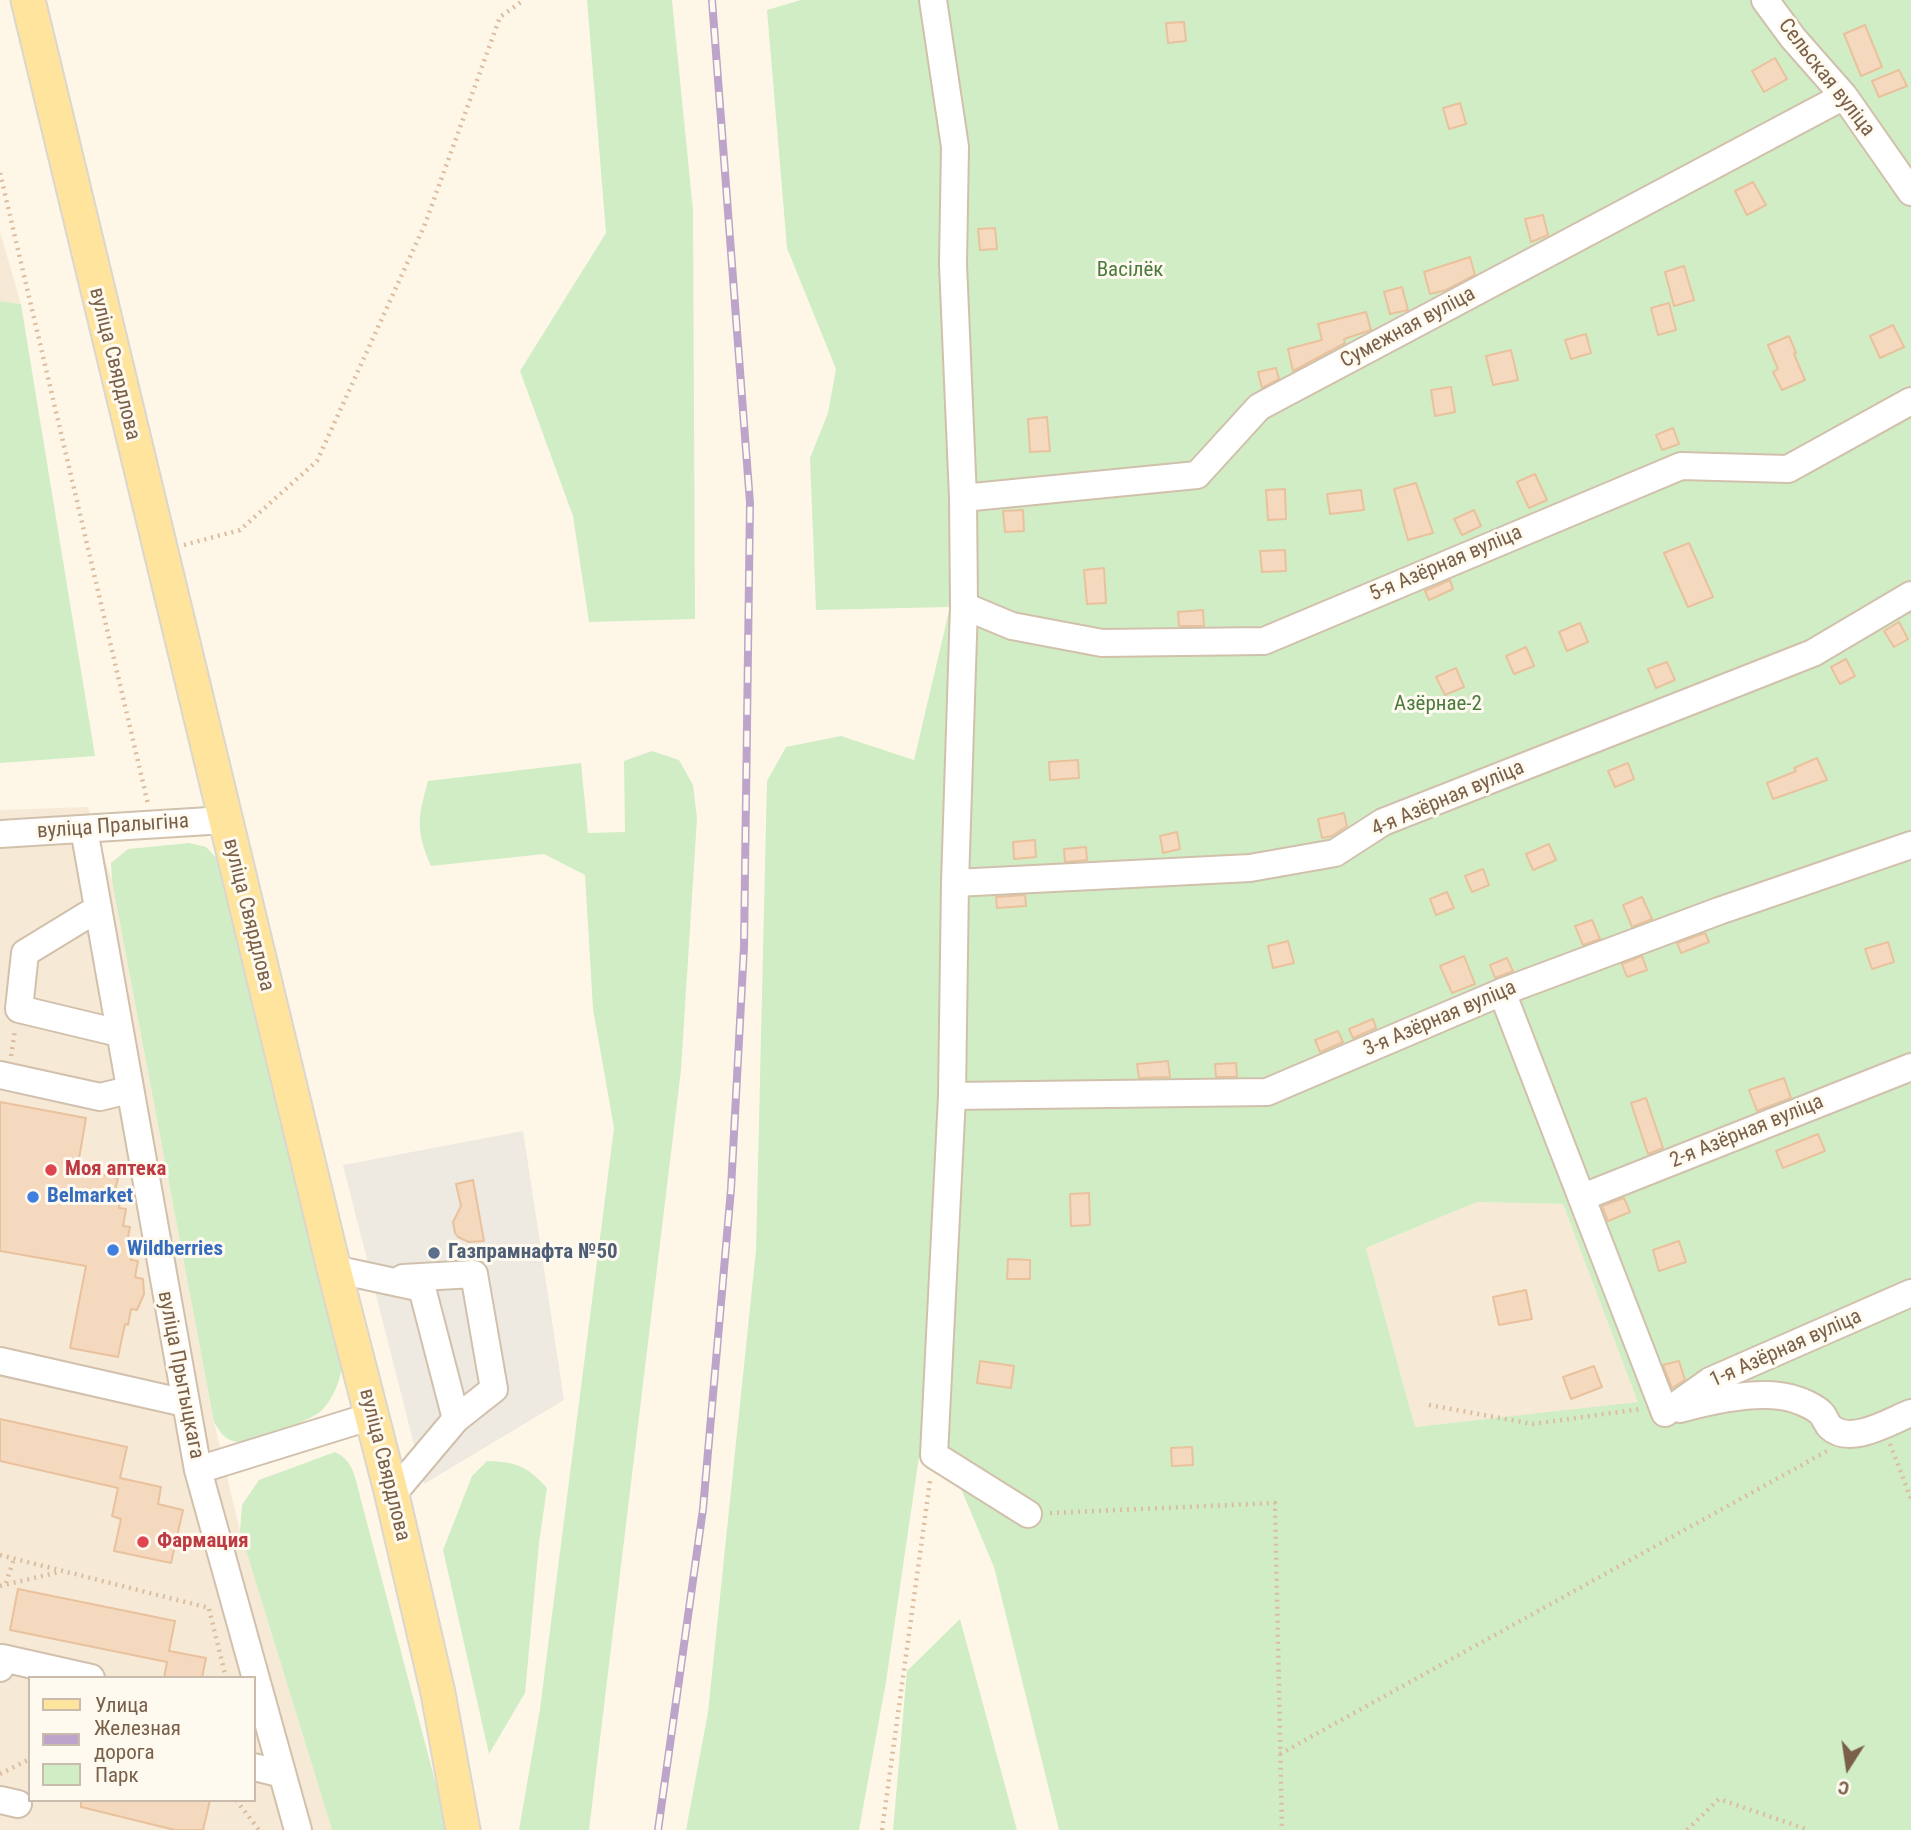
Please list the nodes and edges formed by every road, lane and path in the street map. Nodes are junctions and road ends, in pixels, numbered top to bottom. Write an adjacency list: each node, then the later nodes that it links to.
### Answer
1 (28, 0): 10 (main road, вуліца Свярдлова)
2 (524, 0): 10 (path)
3 (933, 0): 9 (street)
4 (1765, 0): 5 (street, Сельская вуліца)
5 (1844, 96): 7 (street, Сельская вуліца); 9 (street, Сумежная вуліца)
6 (0, 173): 13 (path)
7 (1911, 192)
8 (1911, 401): 12 (street, 5-я Азёрная вуліца)
9 (963, 498): 12 (street)
10 (160, 551): 14 (main road, вуліца Свярдлова)
11 (1911, 595): 18 (street, 4-я Азёрная вуліца)
12 (964, 606): 18 (street)
13 (150, 812)
14 (225, 820): 15 (street, вуліца Пралыгіна); 28 (main road, вуліца Свярдлова)
15 (83, 829): 16 (street, вуліца Пралыгіна); 19 (street, вуліца Прытыцкага)
16 (0, 834)
17 (1911, 845): 20 (street, 3-я Азёрная вуліца)
18 (955, 883): 26 (street)
19 (97, 909): 21 (street); 22 (street, вуліца Прытыцкага)
20 (1502, 992): 26 (street, 3-я Азёрная вуліца); 27 (street)
21 (19, 1009): 22 (street); 24 (path)
22 (119, 1034): 25 (street, вуліца Прытыцкага)
23 (1911, 1067): 27 (street, 2-я Азёрная вуліца)
24 (4, 1076): 25 (street)
25 (129, 1090): 32 (street, вуліца Прытыцкага)
26 (952, 1096): 39 (street)
27 (1583, 1197): 34 (street)
28 (334, 1269): 29 (street); 36 (main road, вуліца Свярдлова)
29 (380, 1279): 37 (street); 37 (street)
30 (1911, 1293): 34 (street, 1-я Азёрная вуліца)
31 (0, 1361): 32 (street)
32 (185, 1403): 40 (street, вуліца Прытыцкага)
33 (1429, 1405): 34 (path)
34 (1665, 1413): 38 (street)
35 (1911, 1413): 38 (street)
36 (372, 1416): 40 (street); 41 (main road, вуліца Свярдлова)
37 (456, 1419): 41 (street)
38 (1871, 1429): 42 (path); 54 (path)
39 (934, 1455): 43 (street); 63 (path)
40 (198, 1470): 52 (street, вуліца Прытыцкага)
41 (392, 1495): 62 (main road, вуліца Свярдлова)
42 (1911, 1499)
43 (1028, 1514): 54 (path)
44 (0, 1555): 45 (path)
45 (14, 1559): 46 (path); 47 (path)
46 (63, 1571): 47 (path); 49 (path)
47 (6, 1583): 48 (path)
48 (0, 1586)
49 (209, 1608)
50 (0, 1668): 51 (street)
51 (82, 1676)
52 (255, 1676)
53 (256, 1679): 57 (street, вуліца Прытыцкага)
54 (1280, 1754): 64 (path)
55 (28, 1760): 58 (path)
56 (256, 1767): 57 (street)
57 (282, 1773): 61 (street, вуліца Прытыцкага)
58 (0, 1774)
59 (238, 1802): 60 (path)
60 (259, 1830)
61 (298, 1830)
62 (463, 1830)
63 (883, 1830)
64 (1282, 1830)
65 (1688, 1830): 66 (path)
66 (1809, 1830)

